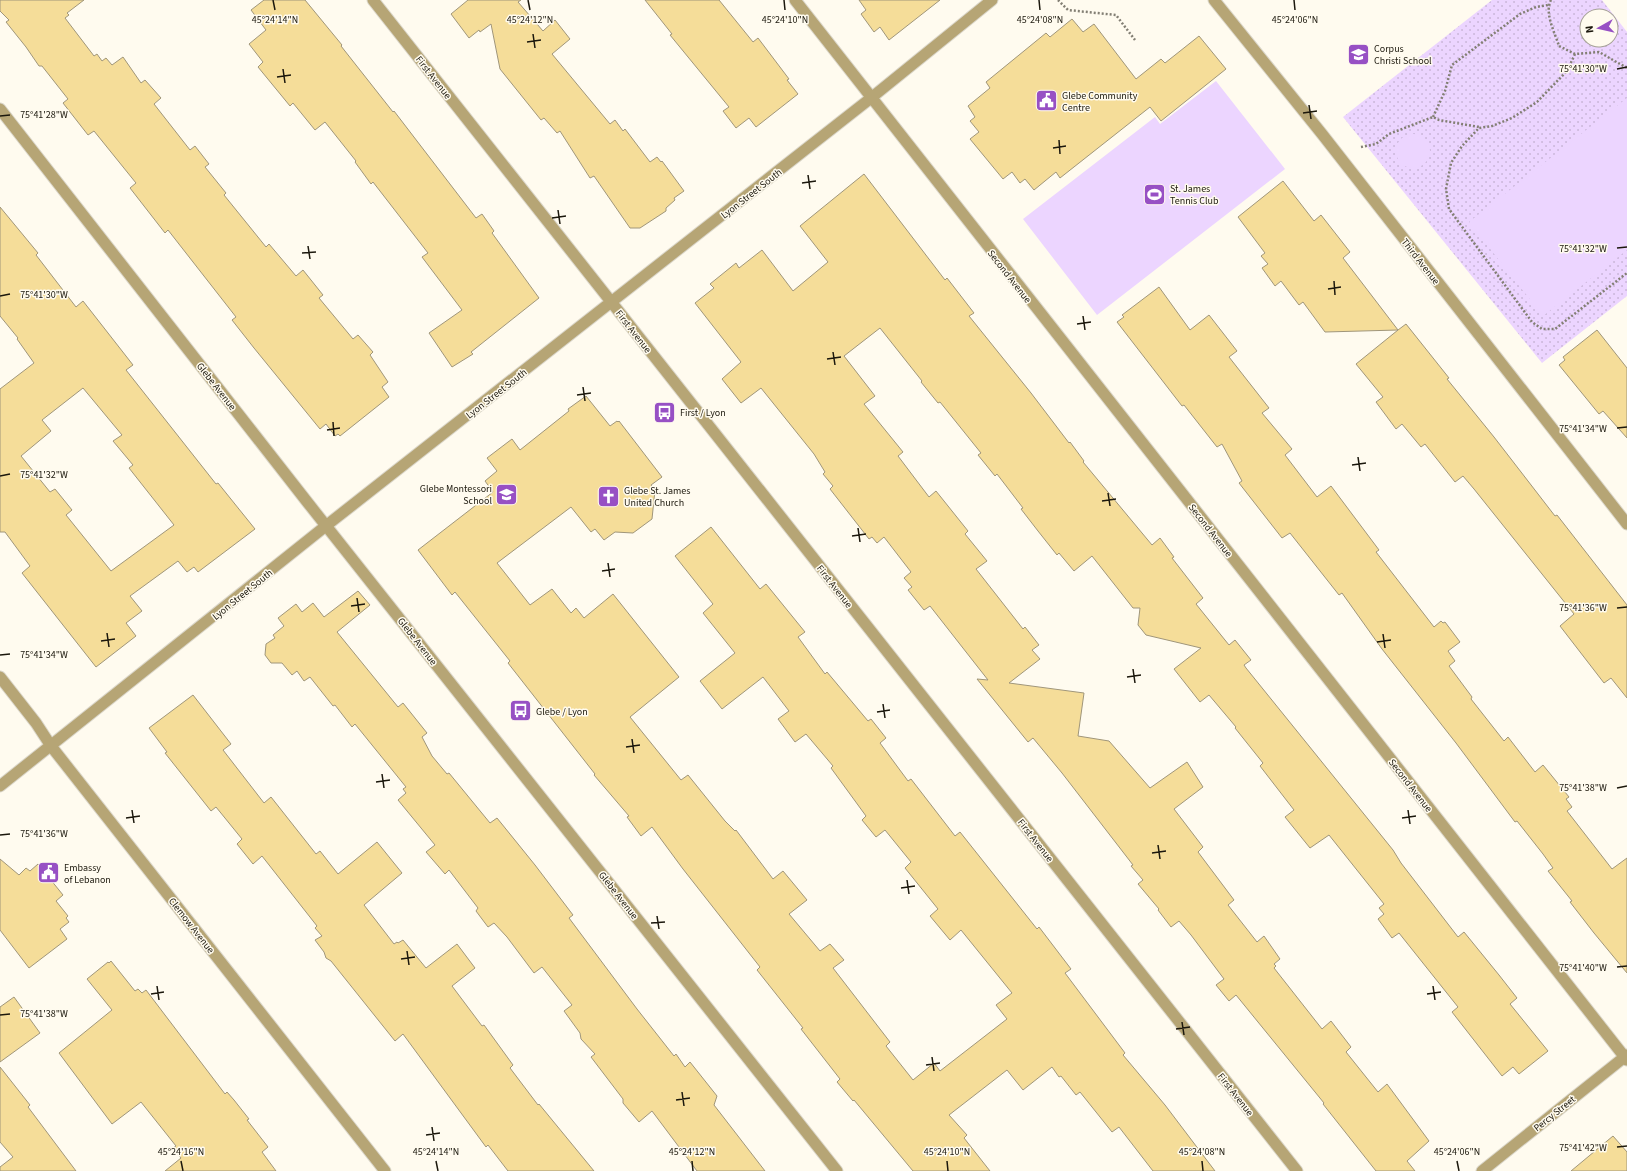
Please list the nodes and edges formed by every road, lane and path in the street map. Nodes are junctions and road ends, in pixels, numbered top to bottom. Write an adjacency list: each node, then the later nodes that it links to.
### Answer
1 (373, 0): 17 (street, First Avenue)
2 (795, 0): 11 (street, Second Avenue)
3 (992, 0): 11 (street, Lyon Street South)
4 (1058, 0): 8 (path)
5 (1214, 0): 18 (street, Third Avenue)
6 (1551, 0): 7 (path)
7 (1548, 5): 9 (path); 13 (path)
8 (1135, 40)
9 (1575, 54): 10 (path); 14 (path)
10 (1627, 68)
11 (871, 98): 17 (street, Lyon Street South); 23 (street, Second Avenue)
12 (0, 109): 19 (street, Glebe Avenue)
13 (1432, 117): 14 (path); 15 (path)
14 (1480, 128): 16 (path)
15 (1361, 147)
16 (1627, 273)
17 (612, 302): 19 (street, Lyon Street South); 26 (street, First Avenue)
18 (1627, 524)
19 (327, 525): 21 (street, Lyon Street South); 25 (street, Glebe Avenue)
20 (0, 677): 21 (street, Clemow Avenue)
21 (51, 746): 22 (street, Lyon Street South); 24 (street, Clemow Avenue)
22 (0, 786)
23 (1626, 1058): 27 (street, Percy Street)
24 (385, 1171)
25 (837, 1171)
26 (1297, 1171)
27 (1482, 1171)

